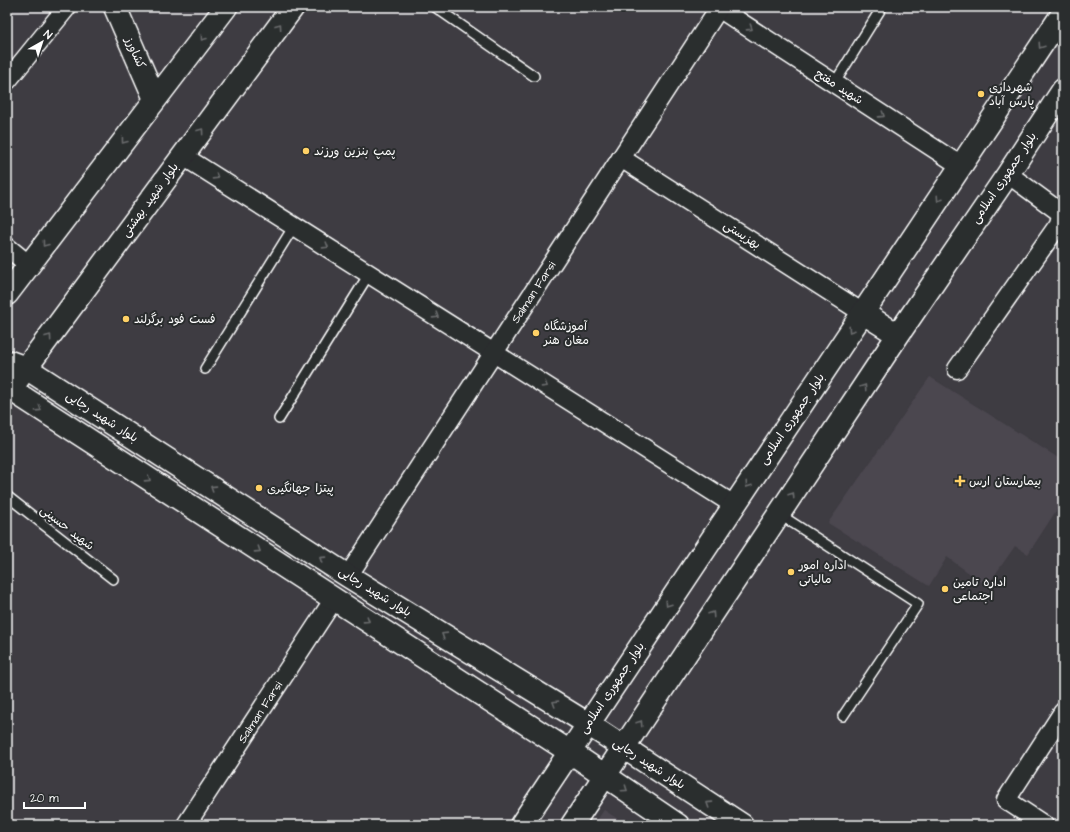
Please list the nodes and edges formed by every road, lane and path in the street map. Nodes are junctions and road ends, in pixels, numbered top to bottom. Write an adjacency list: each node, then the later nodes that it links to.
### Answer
1 (67, 7): 11 (street)
2 (115, 7): 14 (main road, کشاورز)
3 (123, 7): 14 (main road, کشاورز)
4 (226, 7): 14 (main road, one-way to 14)
5 (293, 7): 15 (main road, بلوار شهید بهشتی, one-way to 5)
6 (434, 7): 10 (lane)
7 (882, 7): 12 (lane)
8 (718, 8): 12 (street, شهید مفتح, one-way to 12); 16 (street, Salman Farsi)
9 (1063, 13): 17 (main road, بلوار جمهوری اسلامی, one-way to 17)
10 (534, 76)
11 (7, 80)
12 (834, 84): 17 (street, شهید مفتح, one-way to 17)
13 (1063, 90): 18 (main road, بلوار جمهوری اسلامی)
14 (158, 96): 21 (main road, one-way to 21)
15 (183, 156): 19 (street, one-way to 19); 27 (main road, بلوار شهید بهشتی, one-way to 15)
16 (621, 158): 24 (street, بهزیستی); 26 (street, Salman Farsi)
17 (961, 166): 24 (main road, بلوار جمهوری اسلامی, one-way to 24)
18 (1008, 174): 25 (main road, بلوار جمهوری اسلامی); 29 (street)
19 (294, 226): 22 (street, one-way to 22); 28 (lane)
20 (7, 247): 21 (street)
21 (29, 265): 23 (main road)
22 (369, 274): 26 (street, one-way to 26); 31 (lane)
23 (7, 294)
24 (863, 313): 25 (main road); 33 (main road, بلوار جمهوری اسلامی, one-way to 33)
25 (898, 335): 34 (main road, بلوار جمهوری اسلامی, one-way to 25)
26 (494, 353): 33 (street, one-way to 33); 35 (street, Salman Farsi)
27 (16, 364): 30 (main road, بلوار شهید بهشتی); 35 (main road, بلوار شهید رجایی, one-way to 27)
28 (205, 369)
29 (956, 369)
30 (8, 390): 37 (main road, one-way to 37)
31 (279, 419)
32 (7, 496): 36 (lane, شهید حسینی)
33 (734, 505): 40 (main road, بلوار جمهوری اسلامی, one-way to 40)
34 (779, 514): 39 (lane); 41 (main road, بلوار جمهوری اسلامی, one-way to 34)
35 (348, 576): 40 (main road, بلوار شهید رجایی, one-way to 35)
36 (113, 579)
37 (334, 599): 42 (main road, one-way to 42); 44 (street, Salman Farsi)
38 (1063, 712): 49 (street)
39 (843, 716)
40 (588, 724): 41 (main road, بلوار شهید رجایی); 42 (main road, بلوار جمهوری اسلامی)
41 (623, 747): 43 (main road, بلوار جمهوری اسلامی); 48 (main road, بلوار شهید رجایی, one-way to 41)
42 (570, 752): 43 (main road); 45 (main road, بلوار جمهوری اسلامی)
43 (604, 775): 46 (main road, بلوار جمهوری اسلامی); 47 (main road, one-way to 47)
44 (186, 825)
45 (521, 825)
46 (572, 825)
47 (678, 825)
48 (742, 825)
49 (1044, 825)

